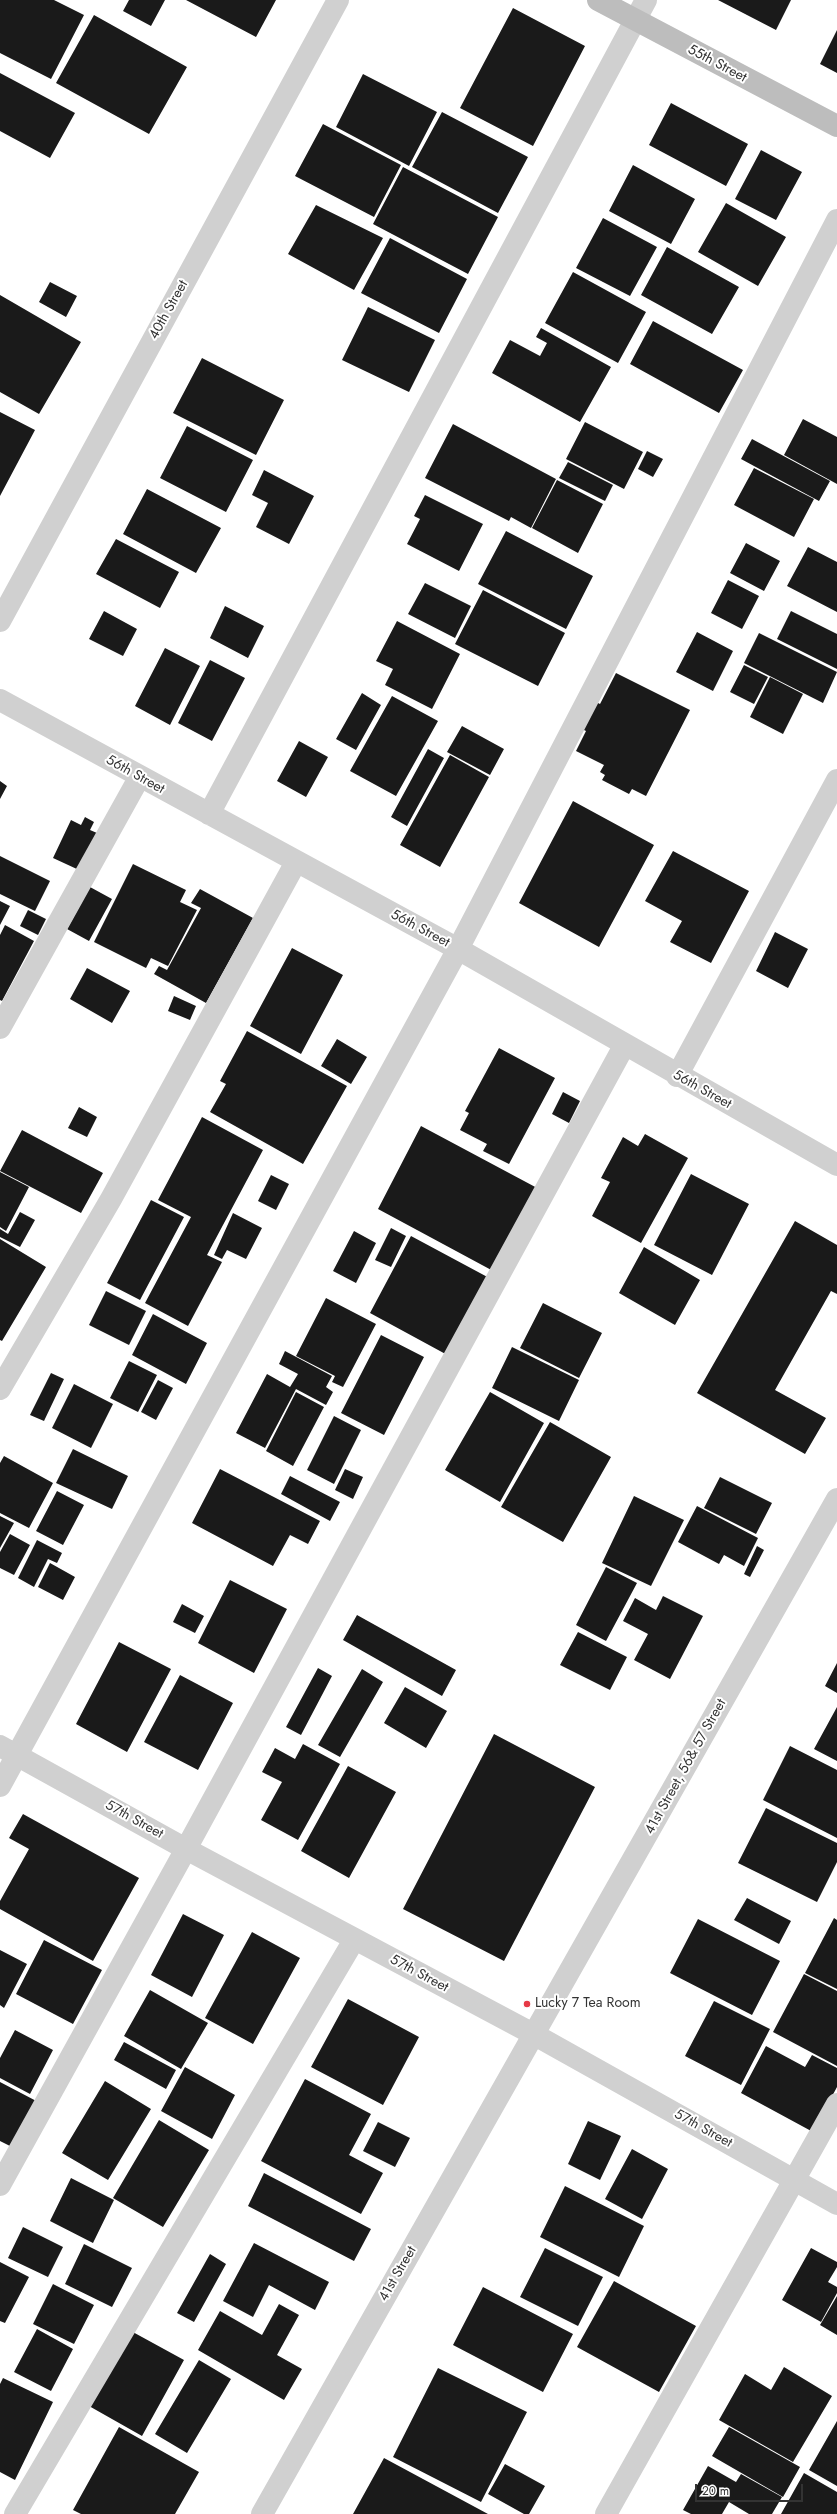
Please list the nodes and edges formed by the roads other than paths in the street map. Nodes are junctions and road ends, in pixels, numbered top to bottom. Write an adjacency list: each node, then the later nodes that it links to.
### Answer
1 (338, 0): 7 (street, 40th Street)
2 (598, 0): 4 (main road, 55th Street)
3 (646, 0): 4 (street)
4 (634, 21): 5 (main road, 55th Street); 11 (street)
5 (837, 126)
6 (837, 220): 13 (street)
7 (0, 621)
8 (0, 700): 9 (street, 56th Street)
9 (139, 778): 11 (street, 56th Street); 14 (street)
10 (837, 780): 16 (street)
11 (209, 814): 12 (street, 56th Street)
12 (296, 862): 13 (street, 56th Street); 18 (street)
13 (458, 950): 15 (street, 56th Street); 20 (street)
14 (0, 1028)
15 (624, 1046): 16 (street, 56th Street); 22 (street)
16 (677, 1076): 17 (street, 56th Street)
17 (837, 1165)
18 (0, 1389)
19 (837, 1499): 24 (street, 41st Street, 56& 57 Street)
20 (9, 1751): 21 (street); 22 (street, 57th Street)
21 (0, 1786)
22 (186, 1849): 23 (street, 57th Street); 27 (street)
23 (354, 1940): 24 (street, 57th Street); 29 (street)
24 (535, 2035): 26 (street, 57th Street); 30 (street, 41st Street)
25 (837, 2104): 26 (street)
26 (794, 2180): 28 (street, 57th Street); 31 (street)
27 (0, 2185)
28 (837, 2204)
29 (15, 2514)
30 (262, 2514)
31 (606, 2514)

